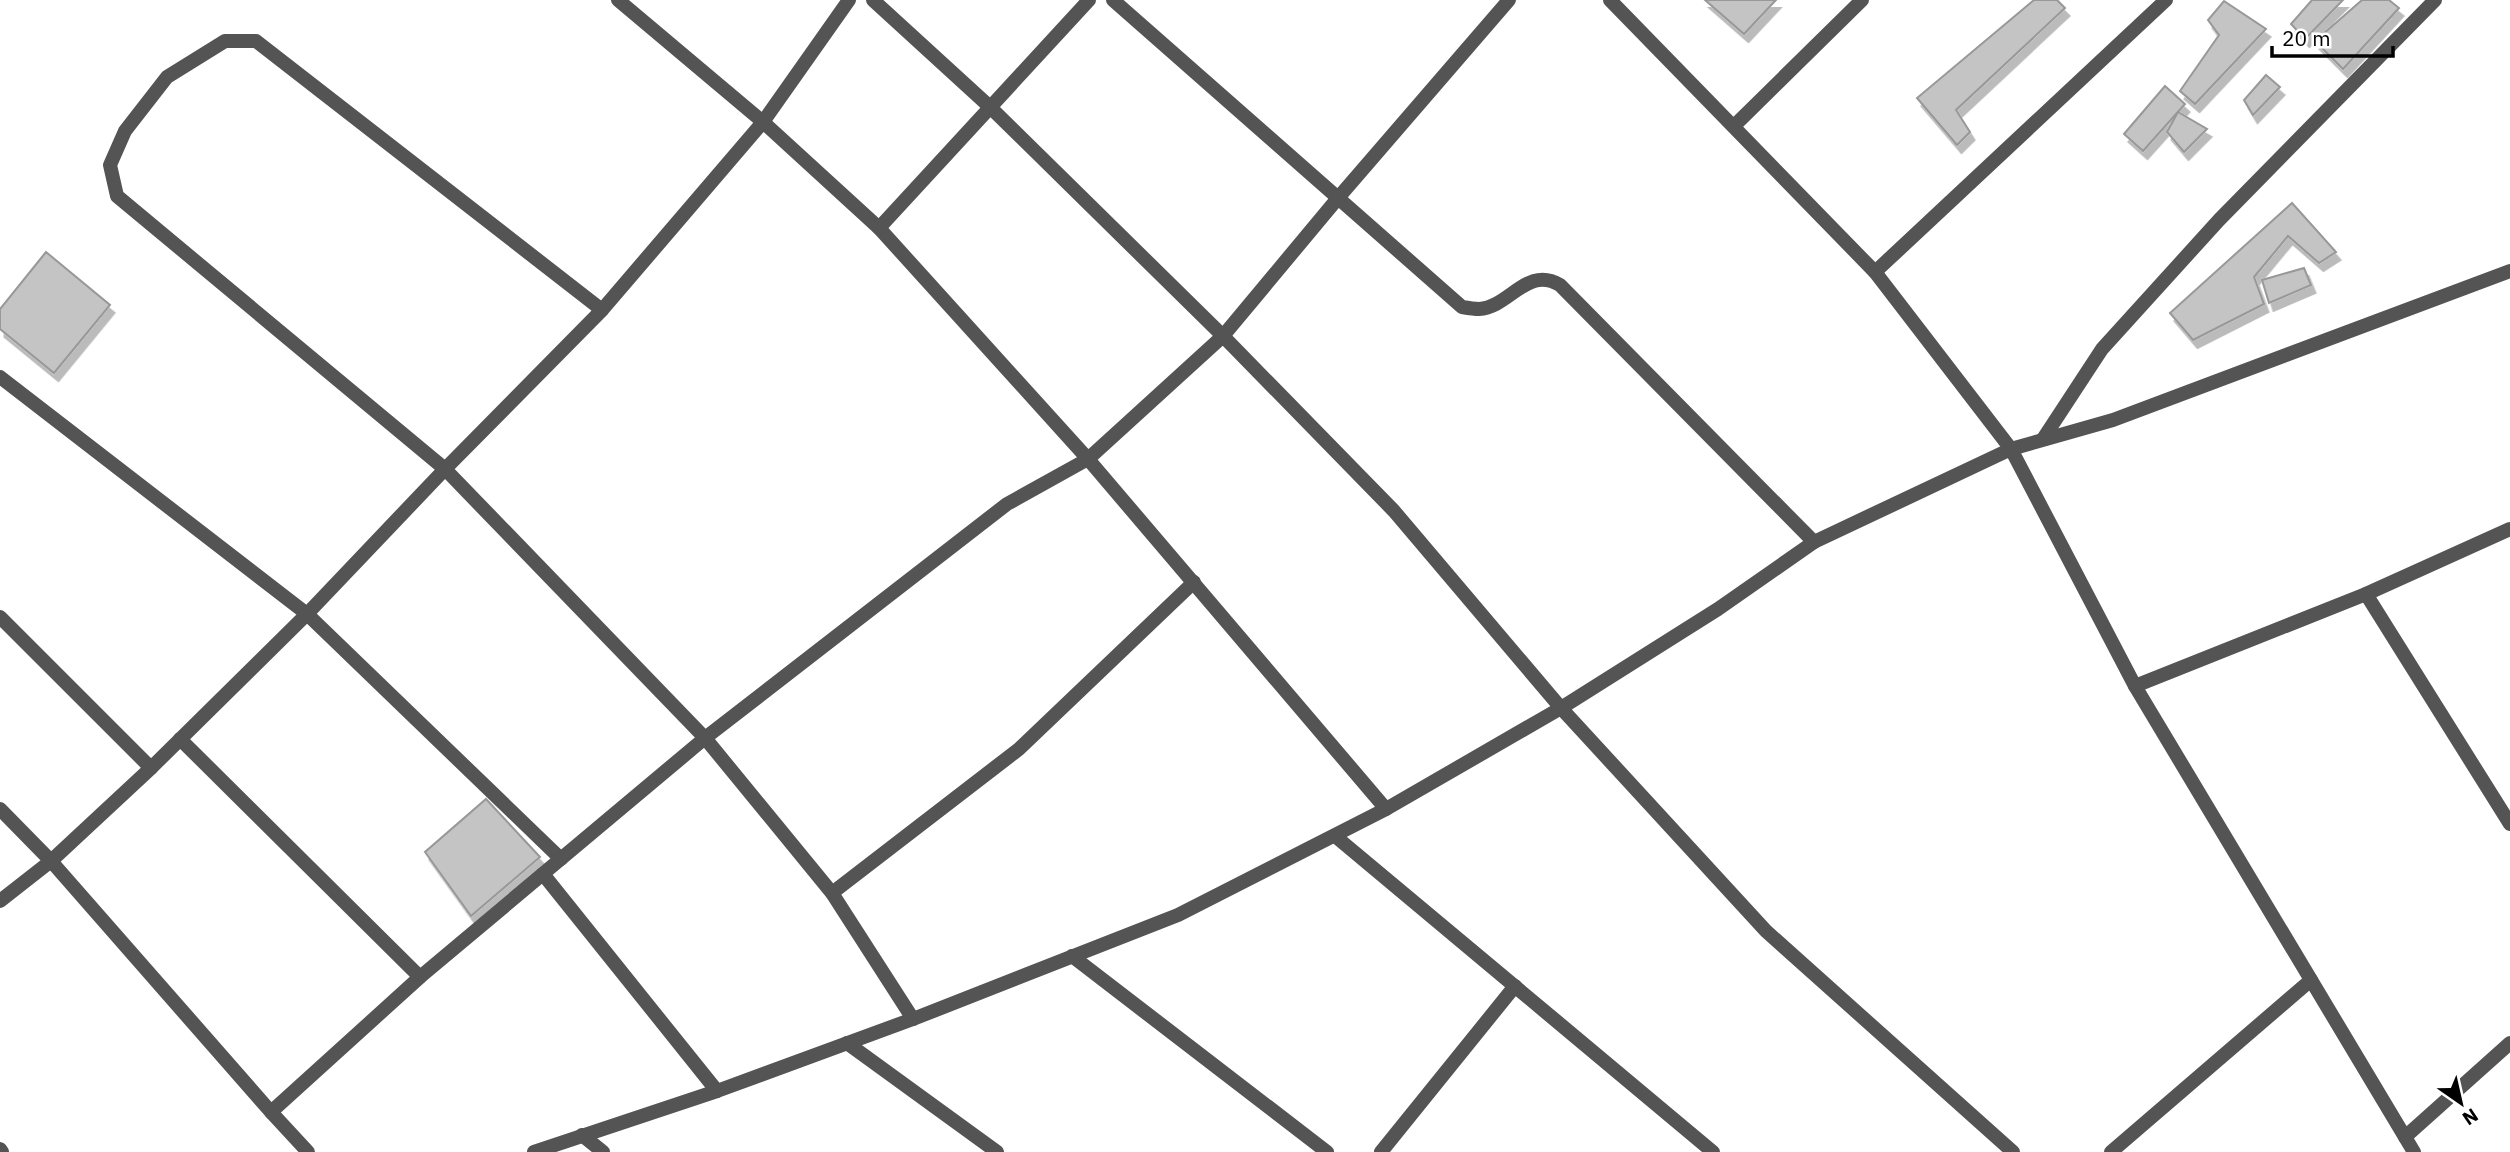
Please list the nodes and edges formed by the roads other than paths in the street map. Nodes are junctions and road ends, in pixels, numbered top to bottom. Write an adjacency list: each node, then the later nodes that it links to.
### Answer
1 (618, 0): 12 (street)
2 (849, 0): 12 (street)
3 (873, 0): 11 (street)
4 (1089, 0): 11 (street)
5 (1113, 0): 14 (street)
6 (1509, 0): 14 (street)
7 (1861, 0): 13 (street)
8 (2166, 0): 17 (street)
9 (2435, 0): 21 (street)
10 (1612, 1): 13 (street)
11 (990, 107): 15 (street); 19 (street)
12 (763, 122): 15 (street); 18 (street)
13 (1734, 125): 17 (street)
14 (1338, 198): 19 (street); 26 (street)
15 (879, 228): 23 (street)
16 (2510, 271): 21 (street)
17 (1875, 272): 22 (street)
18 (602, 310): 24 (street); 24 (street)
19 (1223, 336): 23 (street); 32 (street)
20 (0, 377): 29 (street)
21 (2043, 439): 22 (street)
22 (2011, 449): 26 (street); 31 (street)
23 (1088, 459): 27 (street); 33 (street)
24 (445, 469): 29 (street); 33 (street)
25 (2510, 529): 28 (street)
26 (1814, 542): 32 (street)
27 (1194, 582): 37 (street); 43 (street)
28 (2366, 594): 31 (street); 38 (street)
29 (307, 614): 34 (street); 40 (street)
30 (0, 617): 35 (street)
31 (2136, 686): 47 (street)
32 (1561, 708): 37 (street); 63 (street)
33 (705, 738): 40 (street); 43 (street)
34 (180, 739): 35 (street); 46 (street)
35 (151, 768): 41 (street)
36 (0, 809): 41 (street)
37 (1386, 809): 39 (street)
38 (2510, 824)
39 (1335, 835): 45 (street); 48 (street)
40 (561, 859): 42 (street)
41 (51, 861): 44 (street); 53 (street)
42 (543, 874): 46 (street); 52 (street)
43 (832, 893): 49 (street)
44 (0, 901)
45 (1072, 956): 49 (street); 60 (street)
46 (420, 977): 53 (street)
47 (2311, 980): 55 (street); 64 (street)
48 (1515, 986): 61 (street); 62 (street)
49 (913, 1019): 50 (street)
50 (847, 1042): 52 (street); 59 (street)
51 (2510, 1042): 55 (street)
52 (717, 1091): 54 (street)
53 (271, 1112): 56 (street)
54 (582, 1135): 57 (street); 58 (street)
55 (2405, 1137): 65 (street)
56 (308, 1152)
57 (534, 1152)
58 (603, 1152)
59 (997, 1152)
60 (1326, 1152)
61 (1381, 1152)
62 (1713, 1152)
63 (2014, 1152)
64 (2110, 1152)
65 (2414, 1152)

